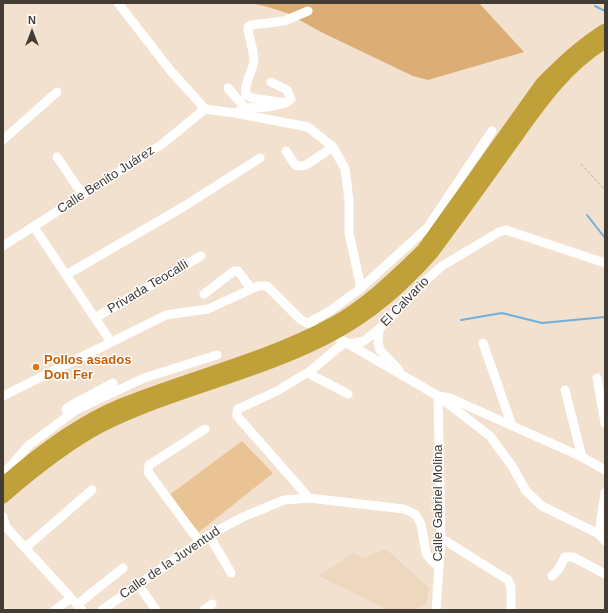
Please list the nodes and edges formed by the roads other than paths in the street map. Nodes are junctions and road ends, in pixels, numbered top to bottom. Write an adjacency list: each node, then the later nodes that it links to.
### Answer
1 (118, 3): 10 (street)
2 (308, 11): 8 (street)
3 (605, 30): 49 (highway)
4 (605, 42): 21 (highway)
5 (271, 82): 8 (street)
6 (228, 88): 9 (street)
7 (57, 92): 13 (street)
8 (286, 103): 9 (street)
9 (245, 108): 11 (street)
10 (205, 110): 11 (street); 18 (street, Calle Benito Juárez)
11 (235, 113): 14 (street)
12 (492, 131): 26 (street)
13 (3, 140)
14 (333, 147): 15 (street); 26 (street)
15 (286, 151)
16 (57, 157): 18 (street)
17 (260, 158): 25 (street)
18 (83, 195): 19 (street, Calle Benito Juárez)
19 (34, 227): 20 (street, Calle Benito Juárez); 25 (street, Privada Teocalli)
20 (3, 246)
21 (432, 253): 24 (street); 52 (highway)
22 (200, 256): 29 (street, Privada Teocalli)
23 (605, 263): 24 (street, El Calvario)
24 (442, 266): 30 (street, El Calvario)
25 (66, 275): 29 (street, Privada Teocalli)
26 (361, 288): 27 (street)
27 (251, 289): 28 (street); 31 (street)
28 (204, 294)
29 (96, 318): 31 (street, Privada Teocalli)
30 (379, 329): 32 (street); 37 (street, El Calvario)
31 (111, 342): 41 (street)
32 (345, 342): 37 (street); 40 (street)
33 (483, 343): 45 (street)
34 (217, 355): 43 (street)
35 (305, 374): 53 (street)
36 (597, 378): 44 (street)
37 (408, 379): 42 (street)
38 (113, 383): 43 (street)
39 (565, 390): 47 (street)
40 (348, 394)
41 (3, 396)
42 (438, 396): 45 (street); 55 (street); 57 (street, Calle Gabriel Molina)
43 (68, 415): 49 (street)
44 (605, 424)
45 (512, 426): 47 (street)
46 (205, 429): 58 (street)
47 (582, 457): 48 (street)
48 (605, 470)
49 (7, 473)
50 (92, 490): 60 (street)
51 (605, 493): 55 (street)
52 (3, 497)
53 (309, 498): 56 (street, Calle de la Juventud); 61 (street, Calle de la Juventud)
54 (4, 523): 60 (street)
55 (599, 534): 59 (street)
56 (209, 535): 58 (street, Calle de la Juventud); 63 (street)
57 (441, 538): 61 (street, Calle Gabriel Molina); 75 (street)
58 (199, 541): 66 (street, Calle de la Juventud)
59 (605, 541)
60 (25, 548): 67 (street)
61 (438, 566): 74 (street, Calle Gabriel Molina)
62 (123, 568): 69 (street)
63 (231, 573)
64 (605, 574): 65 (street)
65 (552, 576)
66 (138, 584): 71 (street, Calle de la Juventud); 72 (street)
67 (71, 598): 69 (street); 70 (street)
68 (212, 604): 73 (street)
69 (80, 607)
70 (55, 610)
71 (102, 610)
72 (156, 610)
73 (204, 610)
74 (436, 610)
75 (512, 610)

